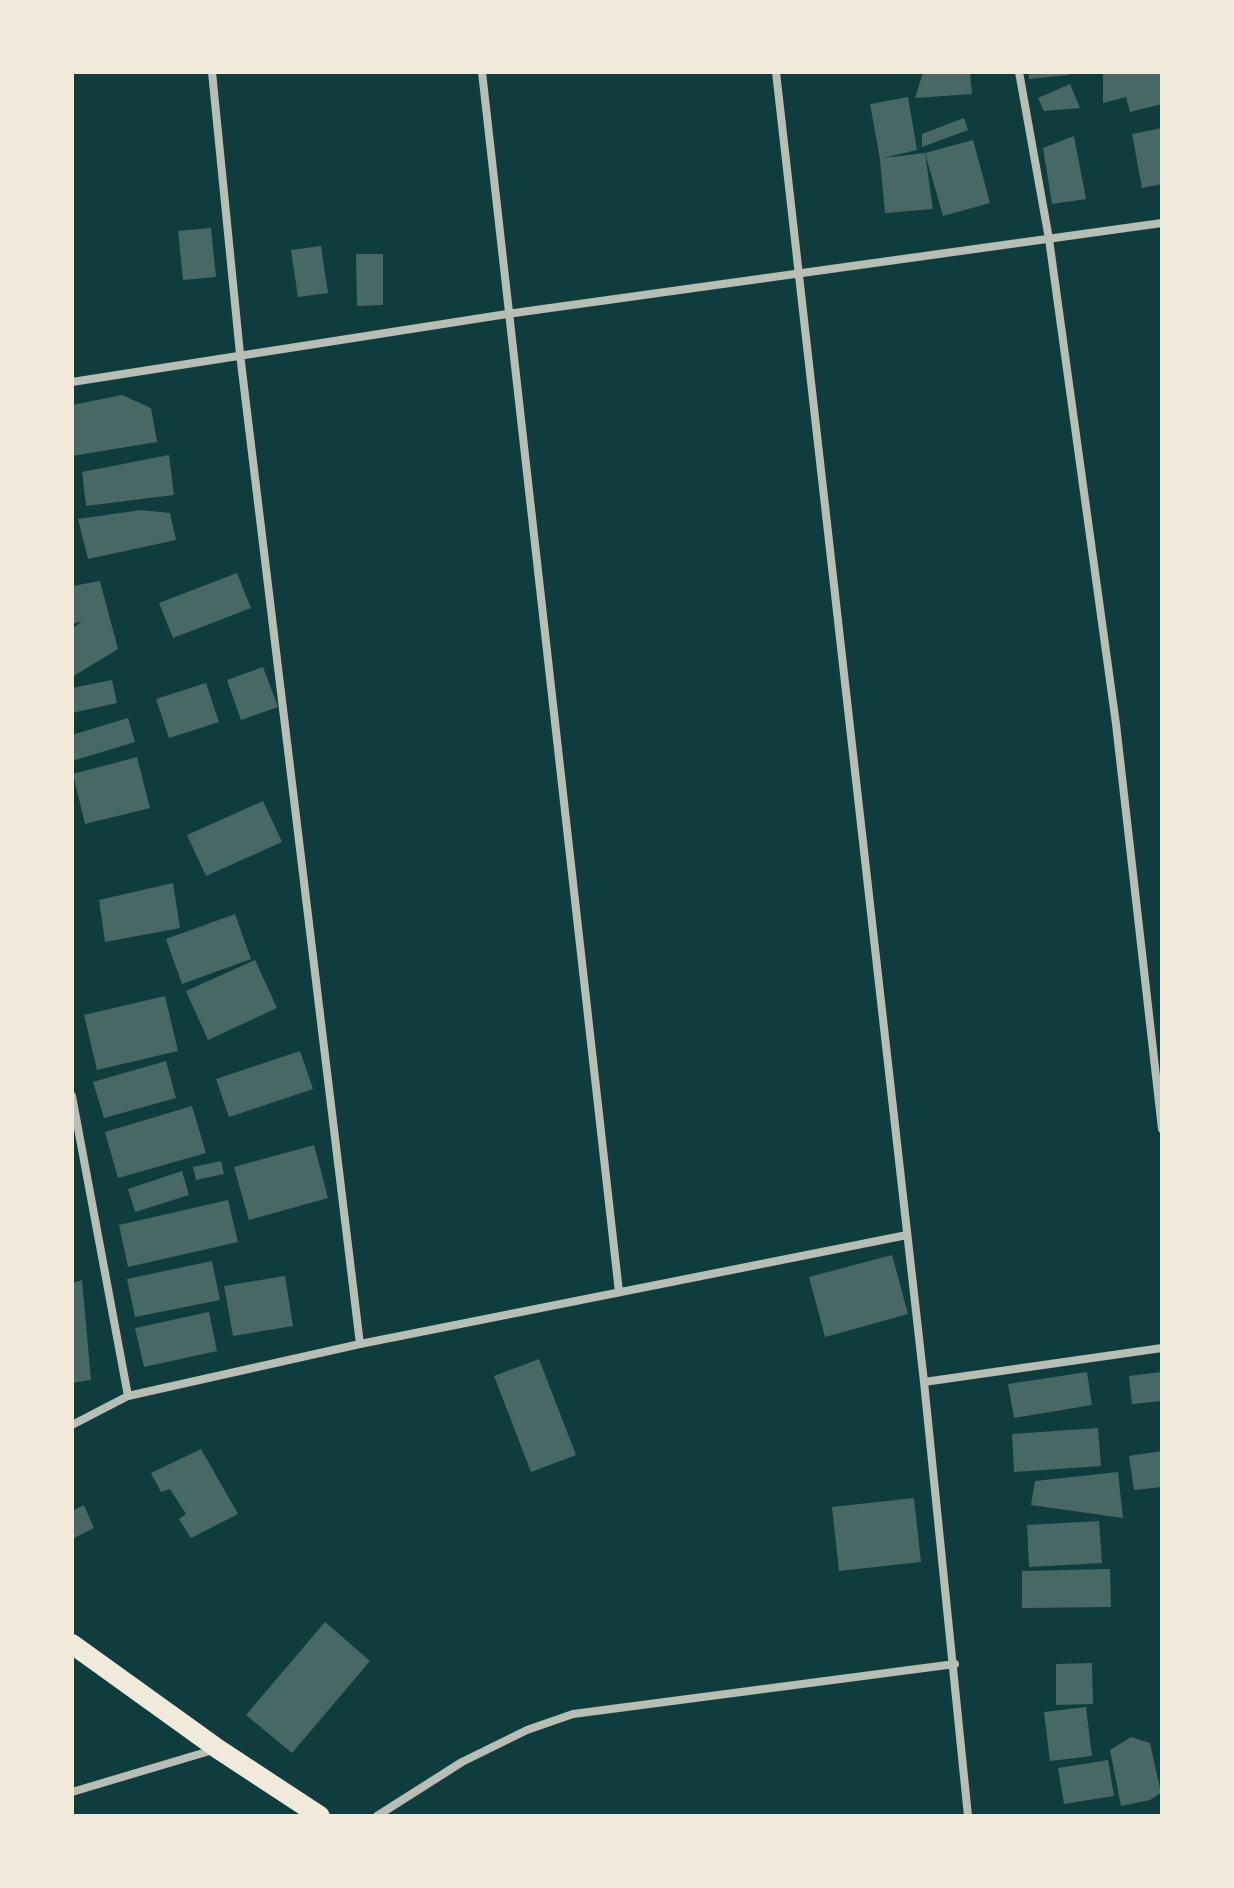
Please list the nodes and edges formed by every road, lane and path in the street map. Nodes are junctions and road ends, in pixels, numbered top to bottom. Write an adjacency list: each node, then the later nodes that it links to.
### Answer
1 (212, 72): 9 (street)
2 (482, 72): 8 (street)
3 (776, 72): 7 (street)
4 (1019, 72): 6 (street)
5 (1162, 223): 6 (street)
6 (1049, 239): 7 (street); 12 (street)
7 (799, 274): 8 (street); 13 (street)
8 (507, 314): 9 (street); 14 (street)
9 (240, 354): 10 (street); 15 (street)
10 (72, 382)
11 (72, 1096): 18 (street)
12 (1162, 1129)
13 (907, 1235): 14 (street); 17 (street)
14 (619, 1292): 15 (street)
15 (360, 1344): 18 (street)
16 (1162, 1348): 17 (street)
17 (924, 1382): 21 (street)
18 (128, 1396): 19 (street)
19 (72, 1425)
20 (72, 1644): 22 (main road)
21 (955, 1664): 25 (street); 26 (street)
22 (218, 1749): 23 (street); 24 (main road)
23 (72, 1792)
24 (320, 1816)
25 (377, 1816)
26 (968, 1816)

